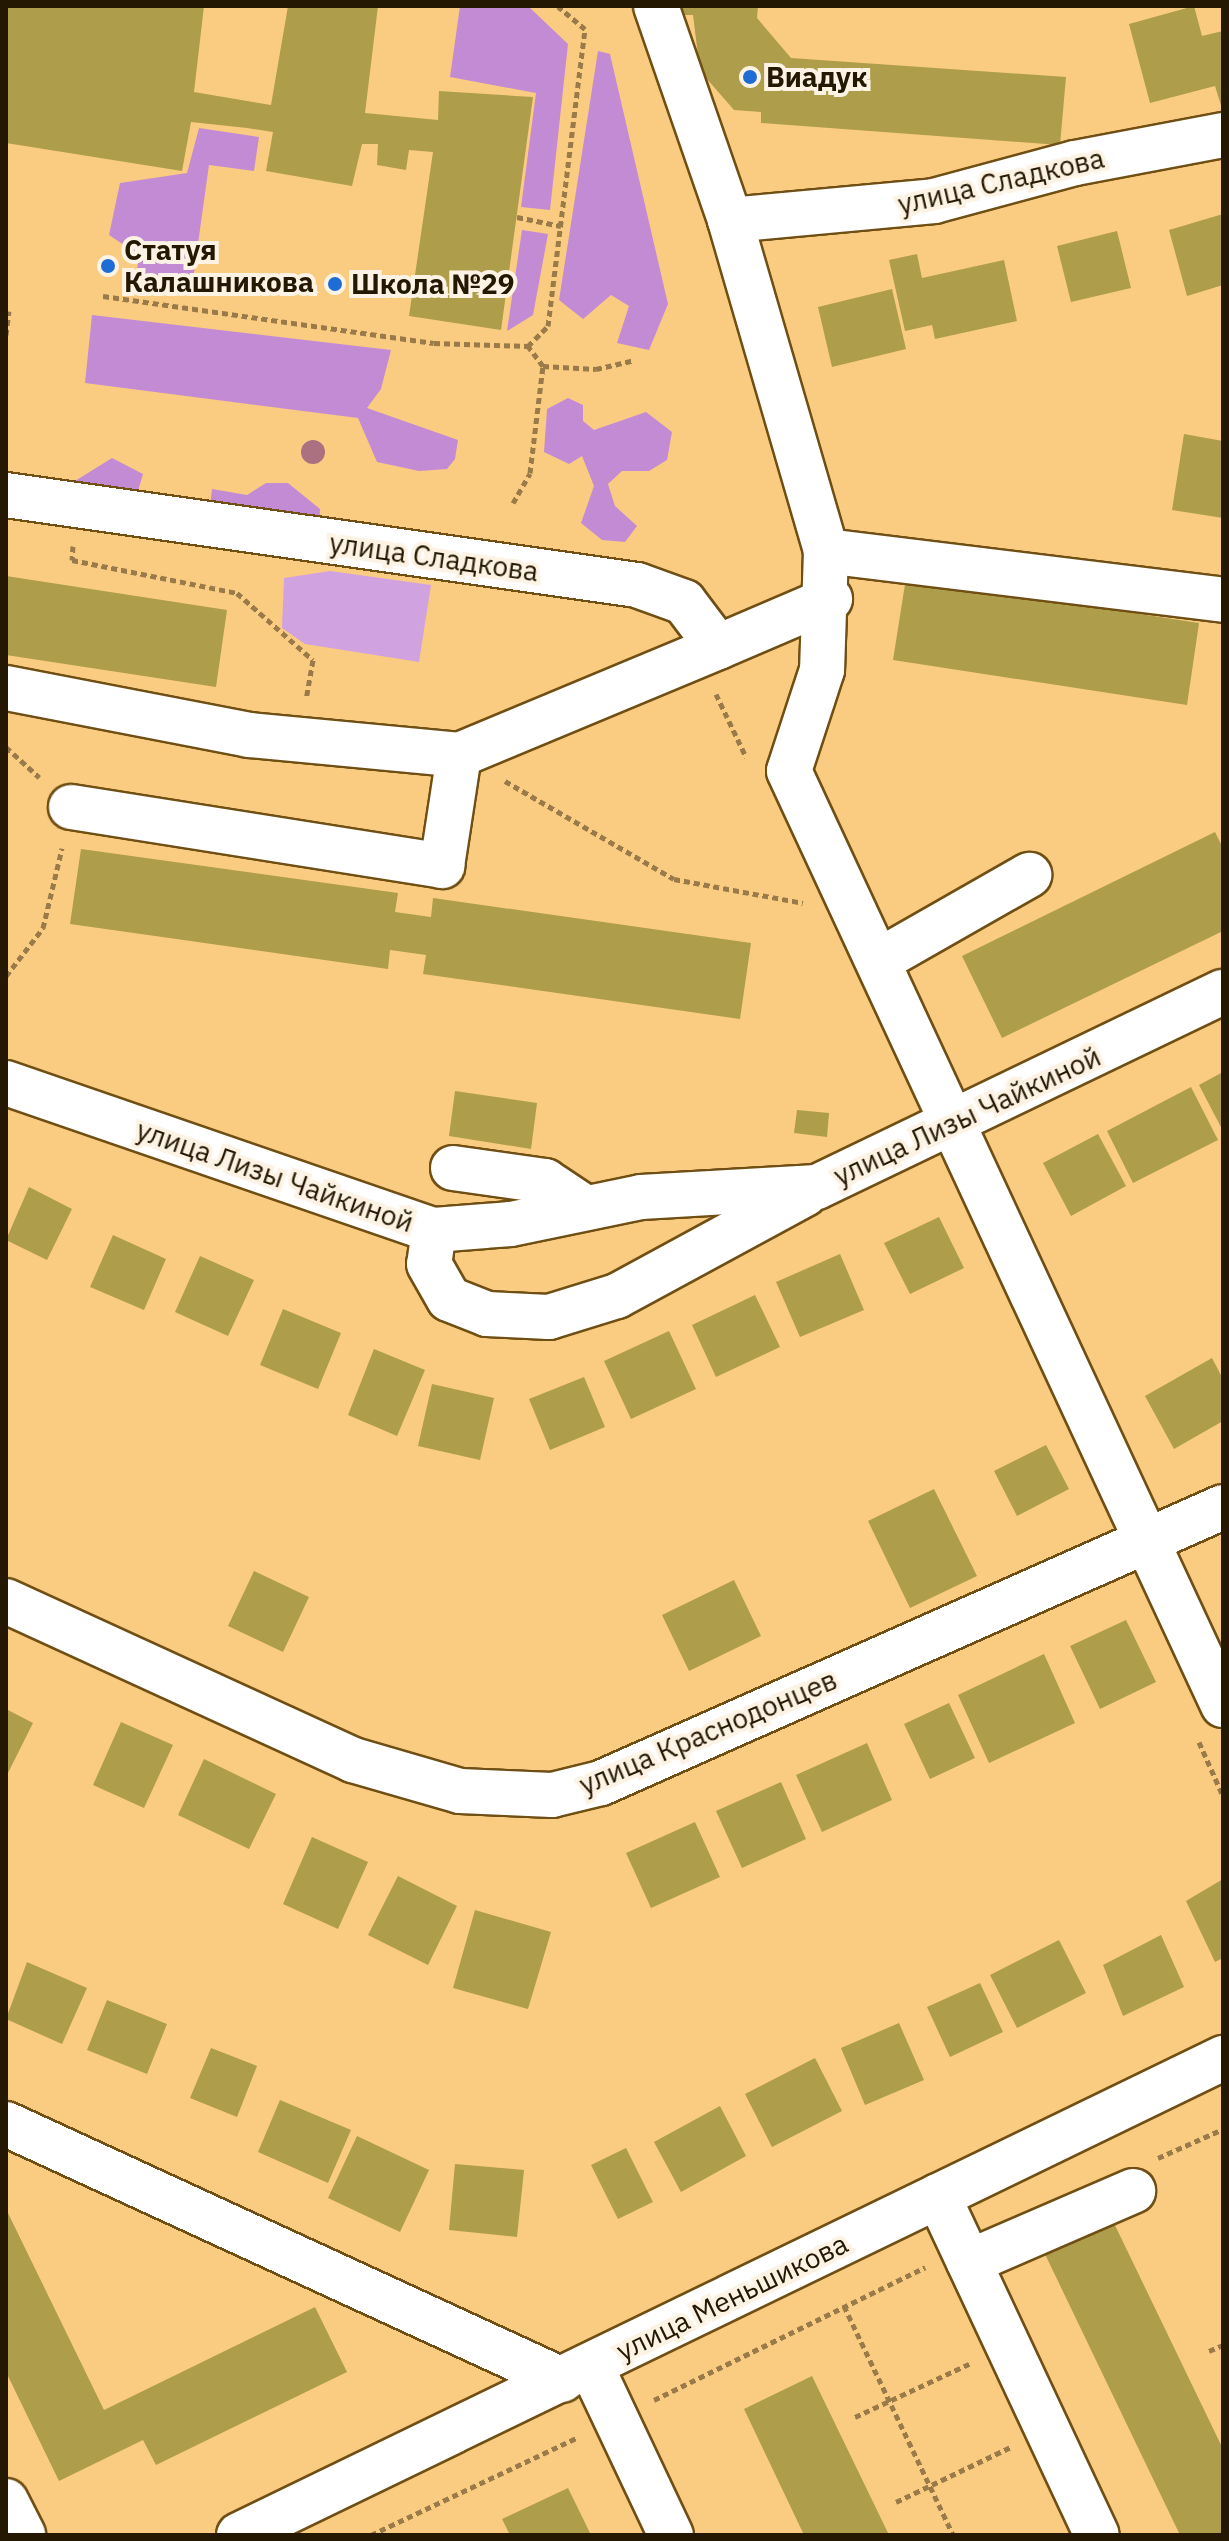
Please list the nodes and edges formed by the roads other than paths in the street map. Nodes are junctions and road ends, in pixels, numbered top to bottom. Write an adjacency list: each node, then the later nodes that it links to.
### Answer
1 (656, 6): 3 (street)
2 (1223, 135): 3 (street, улица Сладкова)
3 (730, 220): 5 (street)
4 (6, 495): 8 (street, улица Сладкова)
5 (826, 551): 6 (street); 7 (street)
6 (830, 599): 8 (street); 13 (street)
7 (1223, 600)
8 (713, 663): 10 (street)
9 (6, 688): 10 (street)
10 (459, 755): 11 (street)
11 (71, 807)
12 (1029, 875): 13 (street)
13 (880, 960): 16 (street)
14 (1223, 992): 16 (street, улица Лизы Чайкиной)
15 (6, 1083): 20 (street, улица Лизы Чайкиной)
16 (950, 1128): 18 (street, улица Лизы Чайкиной); 22 (street)
17 (453, 1168): 19 (street)
18 (817, 1187): 19 (street, улица Лизы Чайкиной); 20 (street)
19 (584, 1207): 20 (street, улица Лизы Чайкиной)
20 (434, 1230)
21 (1223, 1507): 22 (street, улица Краснодонцев)
22 (1146, 1542): 23 (street, улица Краснодонцев); 24 (street)
23 (6, 1601)
24 (1223, 1705)
25 (1223, 2058): 28 (street, улица Меньшикова)
26 (6, 2124): 30 (street)
27 (1142, 2176): 29 (street)
28 (938, 2196): 29 (street); 30 (street, улица Меньшикова)
29 (966, 2255): 36 (street)
30 (577, 2373): 32 (street, улица Меньшикова); 35 (street)
31 (6, 2501): 33 (street)
32 (312, 2520): 34 (street, улица Меньшикова)
33 (23, 2535)
34 (239, 2535)
35 (671, 2535)
36 (1097, 2535)

